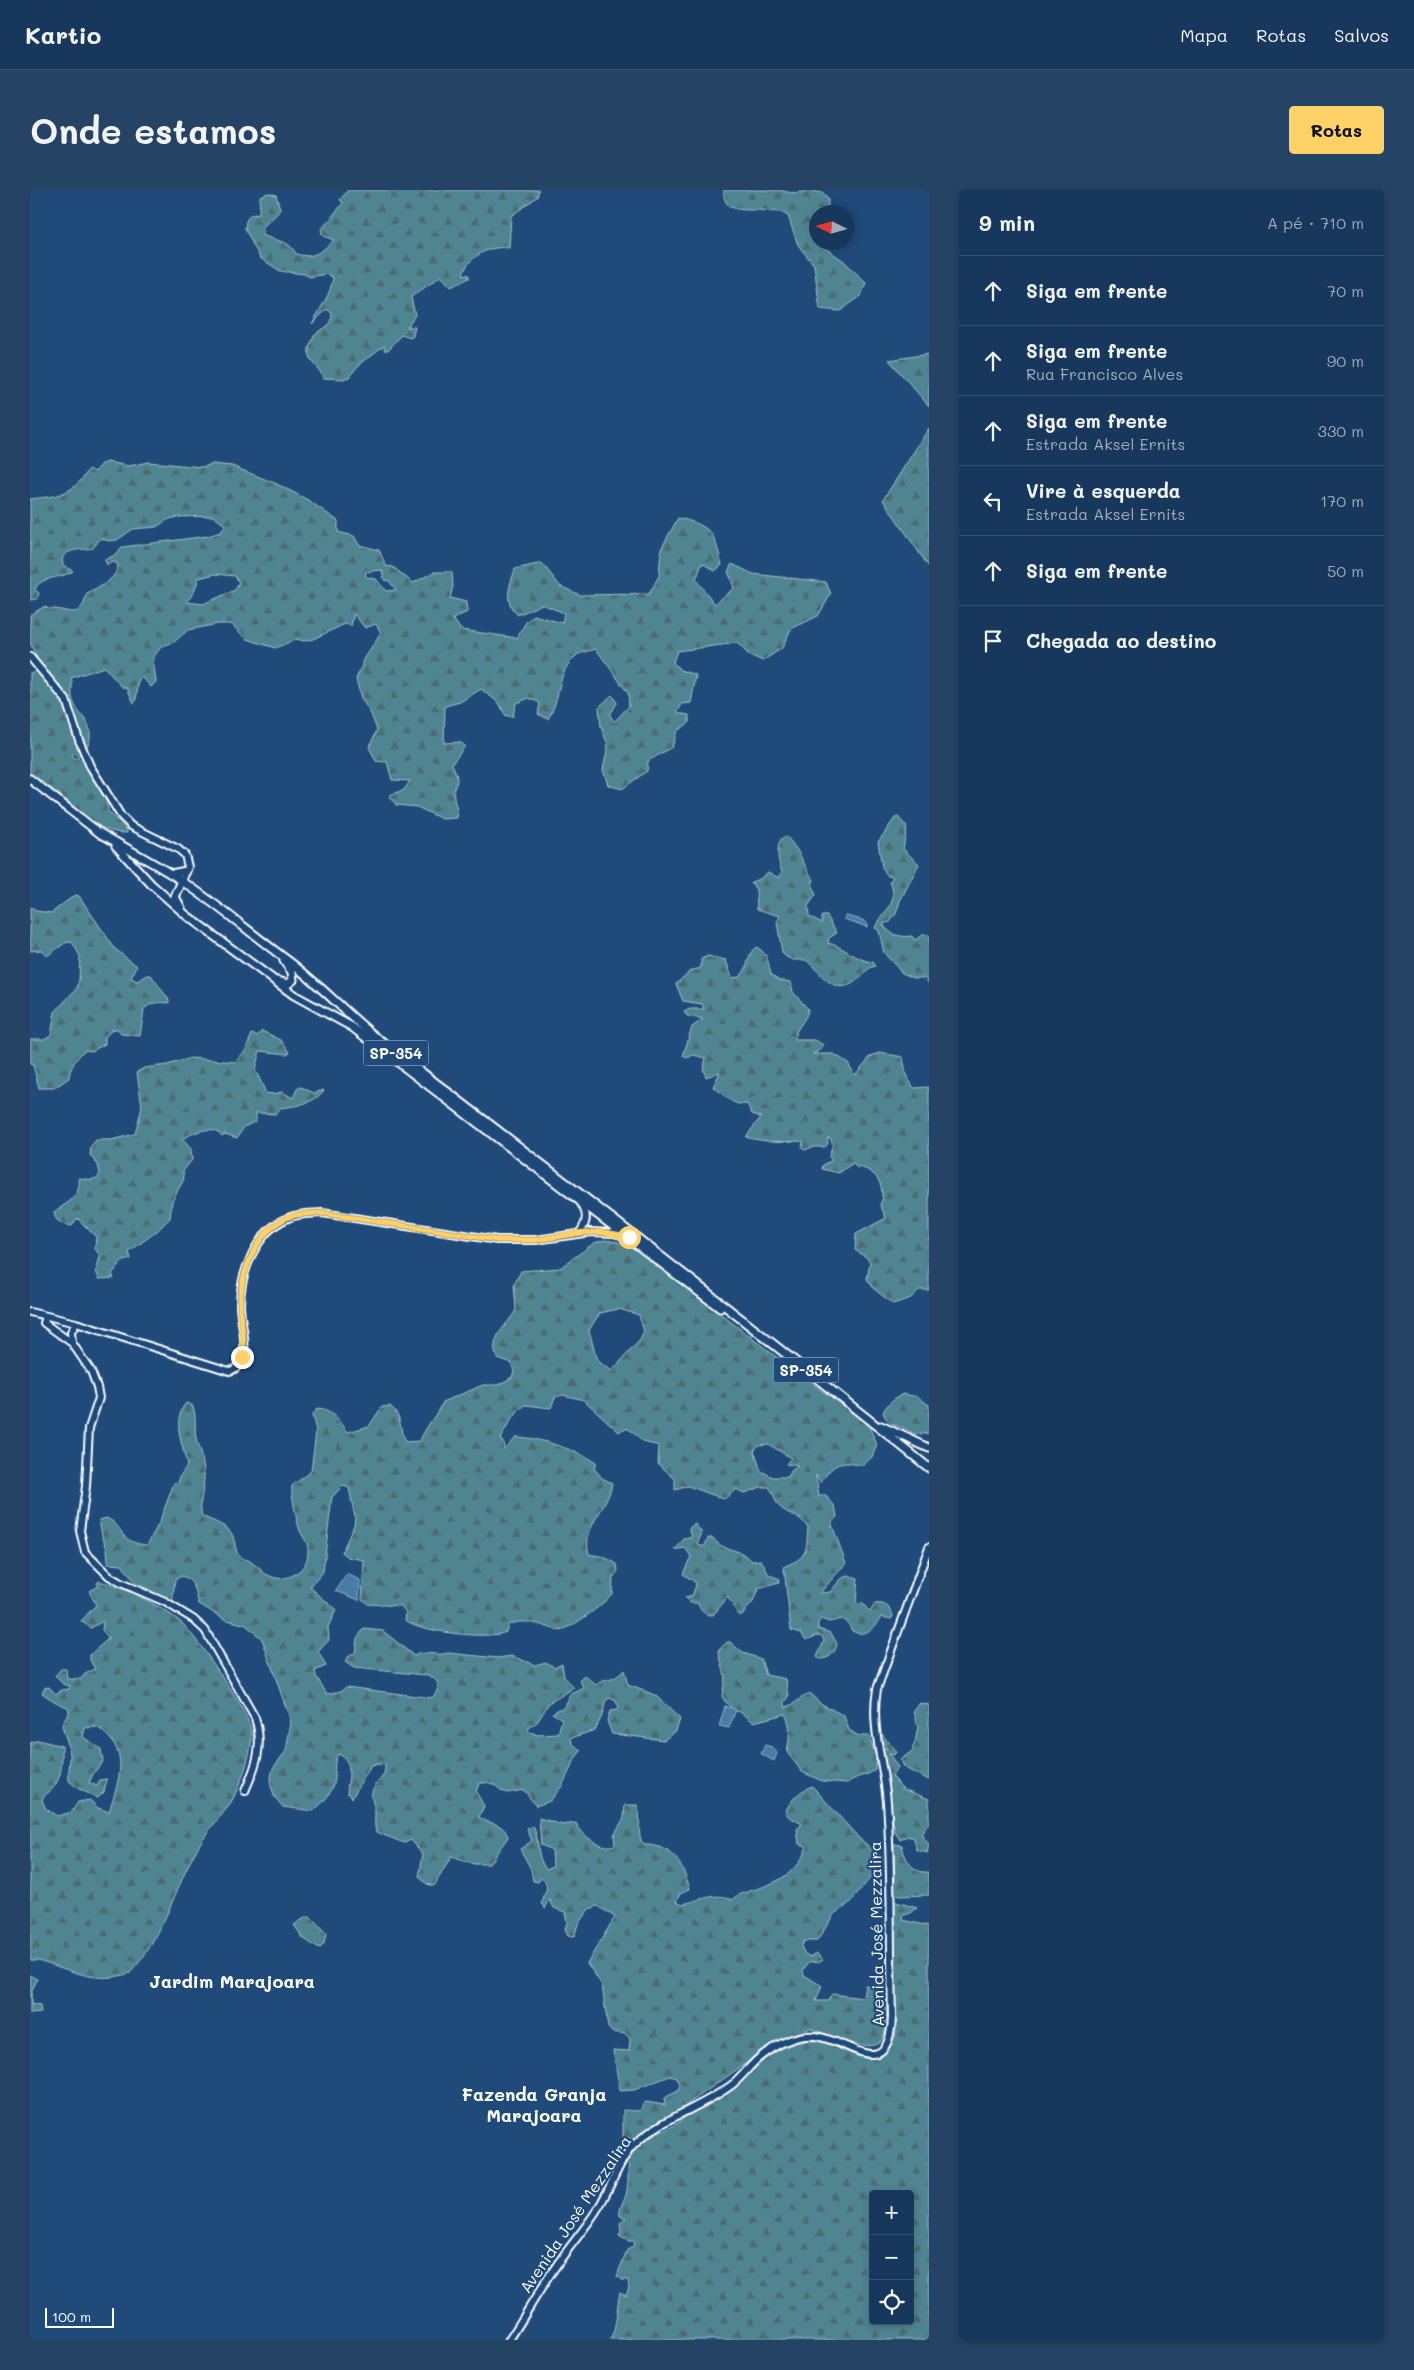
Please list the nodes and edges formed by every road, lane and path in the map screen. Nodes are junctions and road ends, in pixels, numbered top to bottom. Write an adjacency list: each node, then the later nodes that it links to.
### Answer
1 (30, 657): 4 (street)
2 (30, 779): 3 (main road, SP-354)
3 (100, 833): 5 (main road, SP-354); 8 (main road, SP-354)
4 (187, 871): 5 (main road); 6 (street); 7 (street)
5 (171, 874): 6 (main road, SP-354)
6 (182, 881): 7 (main road, SP-354); 8 (main road)
7 (190, 887): 9 (main road, SP-354)
8 (186, 915): 10 (main road, SP-354)
9 (274, 951): 10 (main road); 15 (main road, SP-354)
10 (266, 974): 11 (main road, SP-354)
11 (578, 1199): 12 (street); 13 (main road, SP-354)
12 (579, 1233): 13 (street); 17 (street)
13 (629, 1237): 15 (main road, SP-354)
14 (30, 1312): 16 (street)
15 (738, 1318): 19 (main road, SP-354)
16 (45, 1319): 17 (street); 18 (street)
17 (76, 1323): 18 (street)
18 (72, 1343): 23 (street)
19 (873, 1423): 20 (main road); 21 (main road, SP-354)
20 (929, 1448)
21 (929, 1468)
22 (929, 1547): 24 (street, Avenida José Mezzalira)
23 (244, 1791)
24 (509, 2340)

